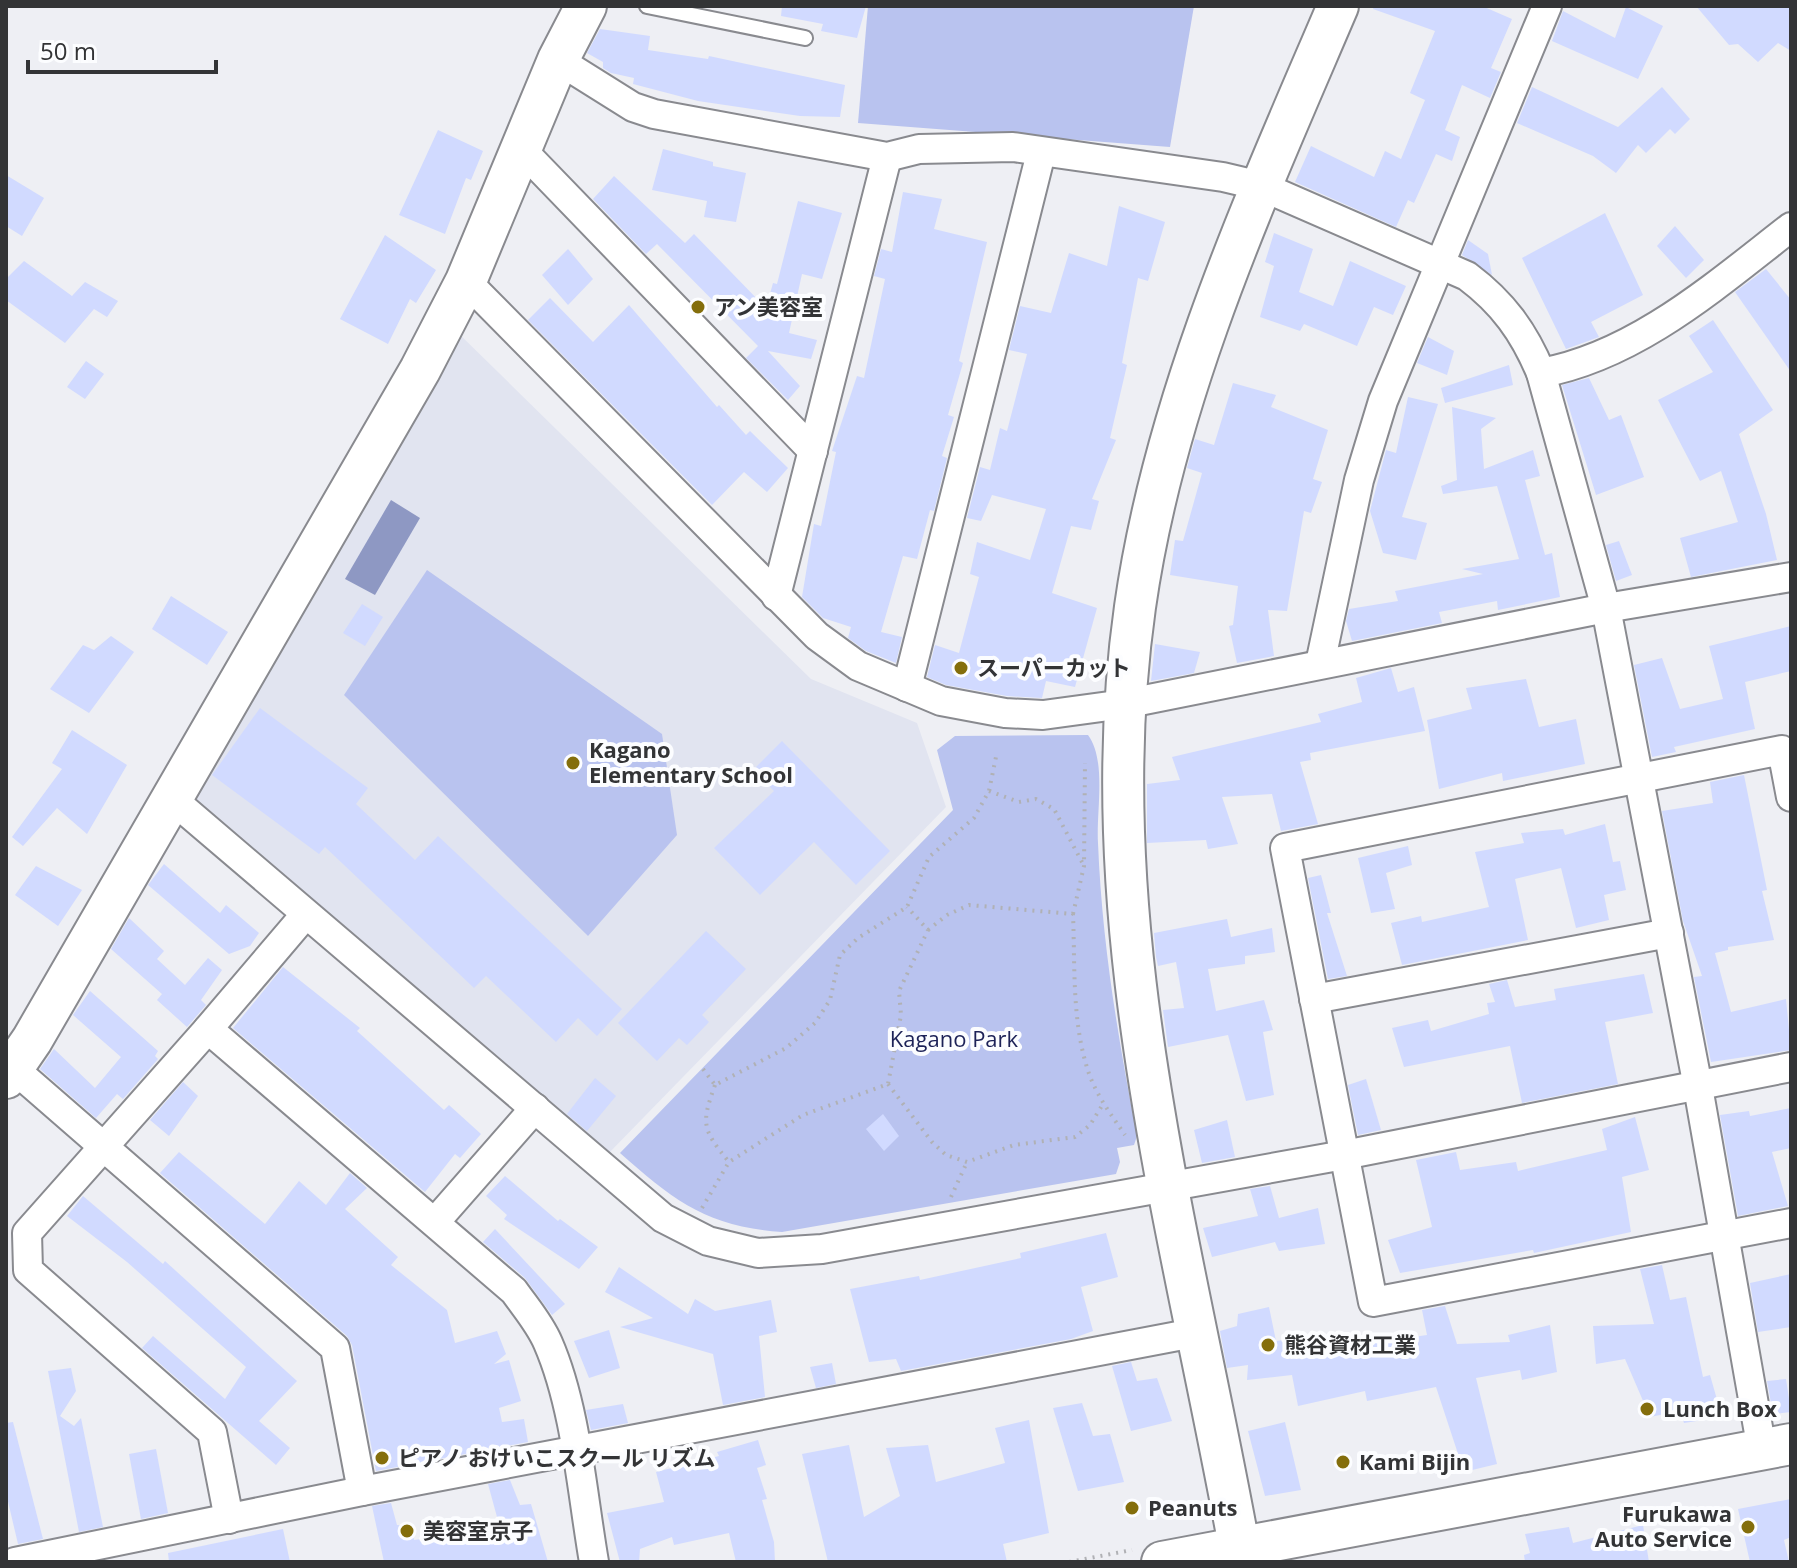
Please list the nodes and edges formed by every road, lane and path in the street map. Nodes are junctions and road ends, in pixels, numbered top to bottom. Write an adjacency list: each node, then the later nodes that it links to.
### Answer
1 (586, 6): 6 (street)
2 (647, 6): 5 (lane)
3 (1338, 6): 10 (street)
4 (1547, 6): 12 (street)
5 (805, 38)
6 (558, 60): 7 (street); 9 (street)
7 (522, 150): 13 (street); 15 (street)
8 (1041, 153): 9 (street); 10 (street); 20 (street)
9 (887, 157): 15 (street)
10 (1261, 186): 12 (street); 21 (street)
11 (1791, 227): 14 (street)
12 (1439, 264): 14 (street); 19 (street)
13 (466, 281): 17 (street); 27 (street)
14 (1541, 373): 18 (street)
15 (813, 451): 17 (street)
16 (1791, 577): 18 (street)
17 (776, 596): 20 (street)
18 (1606, 608): 19 (street); 24 (street)
19 (1320, 664): 21 (street)
20 (907, 687): 21 (street)
21 (1124, 704): 49 (street)
22 (997, 752): 25 (path)
23 (1085, 763): 28 (path)
24 (1639, 778): 26 (street); 33 (street); 34 (street)
25 (989, 791): 28 (path); 29 (path)
26 (1791, 797)
27 (172, 799): 31 (street); 38 (street)
28 (1084, 866): 30 (path)
29 (907, 907): 32 (path); 40 (path)
30 (1073, 914): 32 (path); 42 (path)
31 (305, 915): 35 (street); 43 (street)
32 (928, 930): 39 (path)
33 (1669, 933): 34 (street); 41 (street)
34 (1314, 999): 46 (street)
35 (208, 1029): 45 (street); 52 (street)
36 (1791, 1067): 41 (street)
37 (703, 1069): 40 (path)
38 (9, 1073): 45 (street)
39 (888, 1084): 47 (path); 48 (path)
40 (715, 1085): 47 (path)
41 (1698, 1087): 46 (street); 54 (street)
42 (1103, 1104): 44 (path); 48 (path)
43 (535, 1108): 49 (street); 52 (street)
44 (1125, 1136)
45 (104, 1148): 58 (street); 59 (street)
46 (1344, 1155): 49 (street); 54 (street)
47 (729, 1162): 51 (path)
48 (967, 1162): 50 (path)
49 (1170, 1187): 55 (street)
50 (951, 1197)
51 (698, 1214)
52 (435, 1222): 57 (street)
53 (1791, 1223): 54 (street)
54 (1724, 1235): 56 (street)
55 (1199, 1332): 57 (street); 60 (street)
56 (1776, 1447): 60 (street)
57 (575, 1452): 58 (street); 62 (street)
58 (362, 1491): 59 (street)
59 (229, 1519): 61 (street)
60 (1241, 1554): 63 (street)
61 (15, 1562)
62 (594, 1562)
63 (1162, 1562)

